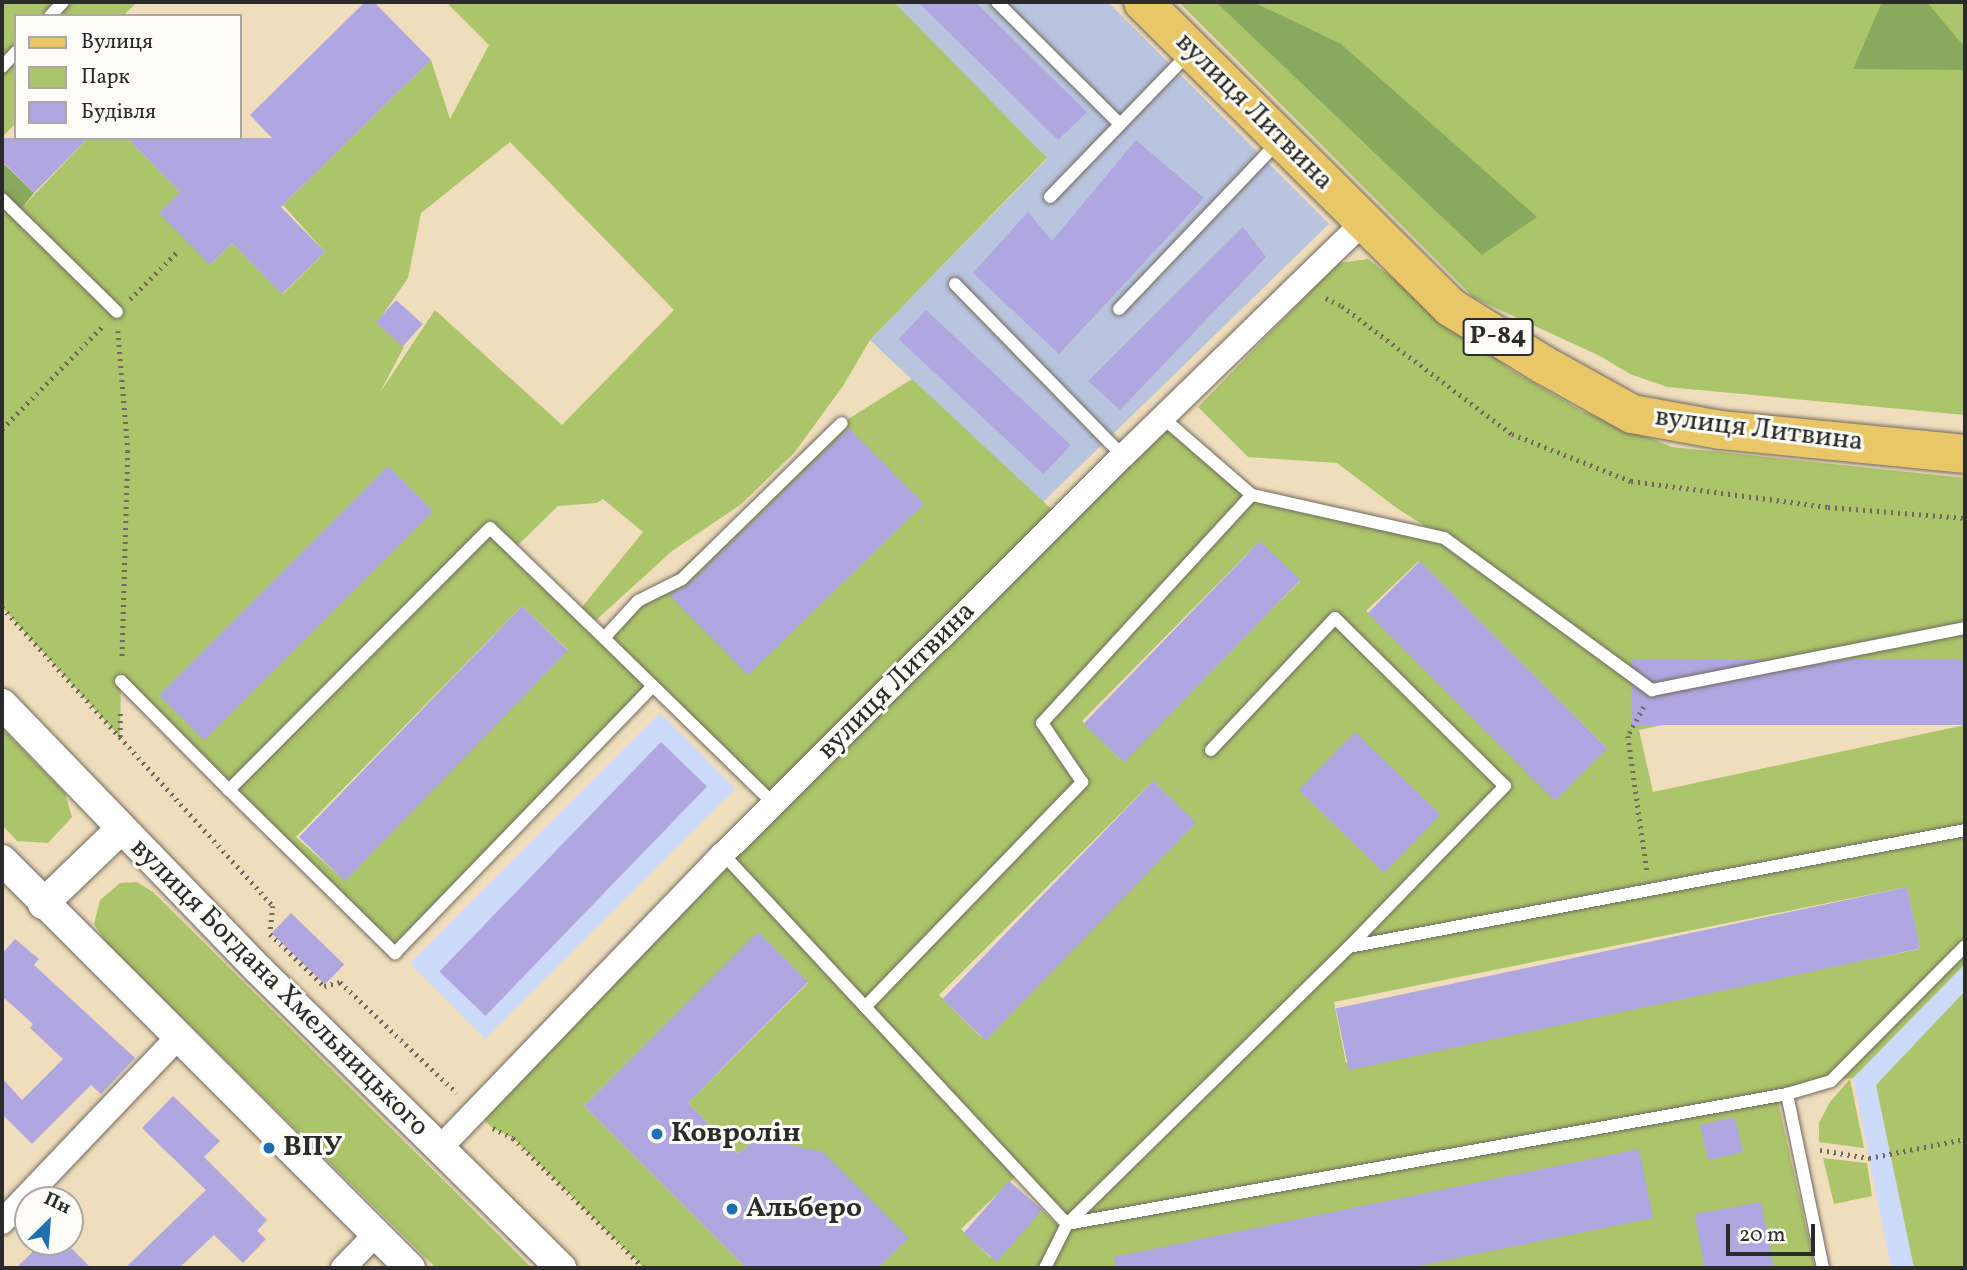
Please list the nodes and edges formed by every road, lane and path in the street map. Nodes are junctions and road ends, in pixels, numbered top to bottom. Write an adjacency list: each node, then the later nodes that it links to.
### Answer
1 (997, 2): 6 (lane)
2 (1143, 2): 3 (main road, вулиця Литвина / Р-84)
3 (1192, 50): 6 (lane); 7 (main road, вулиця Литвина / Р-84)
4 (14, 54): 5 (lane)
5 (2, 67)
6 (1120, 124): 8 (lane)
7 (1281, 139): 10 (main road, вулиця Литвина / Р-84); 13 (lane)
8 (1050, 197)
9 (2, 199): 14 (lane)
10 (1364, 222): 15 (street, вулиця Литвина); 18 (main road, вулиця Литвина / Р-84)
11 (178, 251): 14 (path)
12 (955, 284): 19 (lane)
13 (1119, 309)
14 (117, 312): 17 (path); 24 (path)
15 (1163, 418): 19 (street, вулиця Литвина); 20 (lane)
16 (842, 423): 23 (lane)
17 (2, 429)
18 (1965, 454)
19 (1123, 456): 31 (street, вулиця Литвина)
20 (1252, 495): 26 (lane); 40 (lane)
21 (2, 607): 28 (path)
22 (1965, 628): 26 (lane)
23 (604, 638): 25 (lane); 30 (lane)
24 (121, 681): 28 (path); 30 (lane)
25 (653, 686): 30 (lane); 31 (lane)
26 (1653, 690): 36 (path)
27 (2, 704): 32 (street, вулиця Богдана Хмельницького)
28 (120, 737): 43 (path)
29 (1210, 750): 39 (lane)
30 (229, 790)
31 (774, 804): 34 (street, вулиця Литвина)
32 (121, 829): 37 (street); 46 (street, вулиця Богдана Хмельницького)
33 (1965, 830): 36 (lane)
34 (723, 854): 40 (lane); 43 (street, вулиця Литвина)
35 (2, 860): 37 (street)
36 (1649, 890): 39 (lane)
37 (43, 904): 41 (street)
38 (1965, 946): 42 (lane)
39 (1349, 947): 48 (lane)
40 (865, 1007): 48 (lane)
41 (178, 1037): 47 (street); 49 (street)
42 (1787, 1094): 45 (lane); 48 (lane)
43 (475, 1110): 46 (street, вулиця Литвина); 53 (path)
44 (1965, 1139): 45 (path)
45 (1799, 1146): 55 (lane)
46 (440, 1149): 52 (street, вулиця Богдана Хмельницького)
47 (2, 1222)
48 (1067, 1224): 54 (lane)
49 (376, 1234): 50 (street); 51 (street)
50 (343, 1268)
51 (410, 1268)
52 (561, 1268)
53 (644, 1268)
54 (1045, 1268)
55 (1823, 1268)

